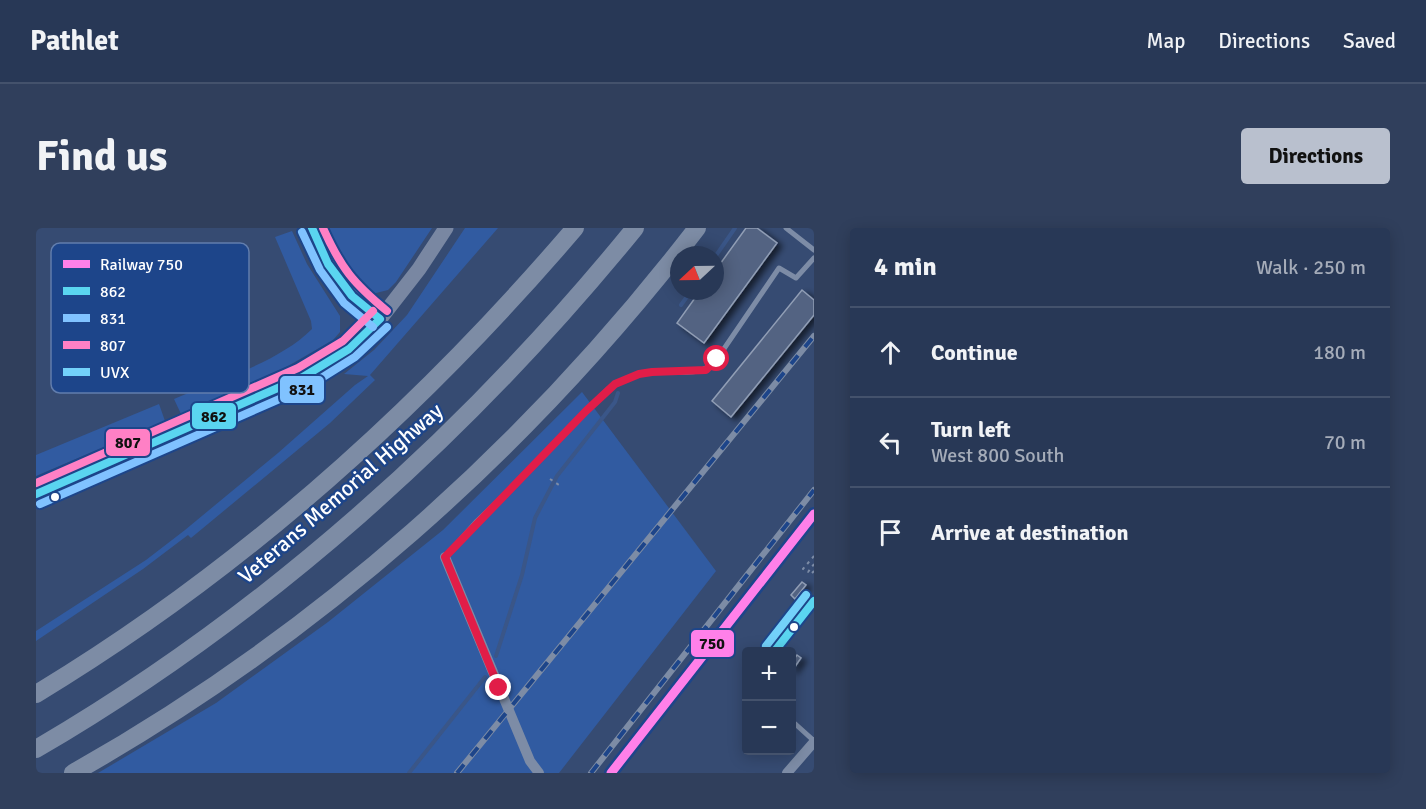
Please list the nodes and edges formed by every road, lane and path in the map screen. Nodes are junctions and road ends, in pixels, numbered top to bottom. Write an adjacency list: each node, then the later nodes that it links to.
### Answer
1 (312, 228): 9 (main road)
2 (446, 228): 9 (main road)
3 (575, 228): 18 (highway, Veterans Memorial Highway)
4 (635, 228): 21 (highway, Veterans Memorial Highway)
5 (698, 228): 23 (highway)
6 (786, 228): 7 (lane)
7 (814, 250)
8 (814, 258): 14 (lane)
9 (380, 319): 12 (main road)
10 (550, 479): 11 (path)
11 (559, 485)
12 (36, 494)
13 (814, 556): 15 (path)
14 (445, 557): 22 (street)
15 (814, 564)
16 (814, 601): 17 (lane)
17 (777, 647)
18 (36, 694)
19 (796, 726): 20 (lane)
20 (814, 742): 26 (street)
21 (36, 749)
22 (530, 761): 24 (street); 25 (street)
23 (73, 773)
24 (531, 773)
25 (539, 773)
26 (787, 773)

